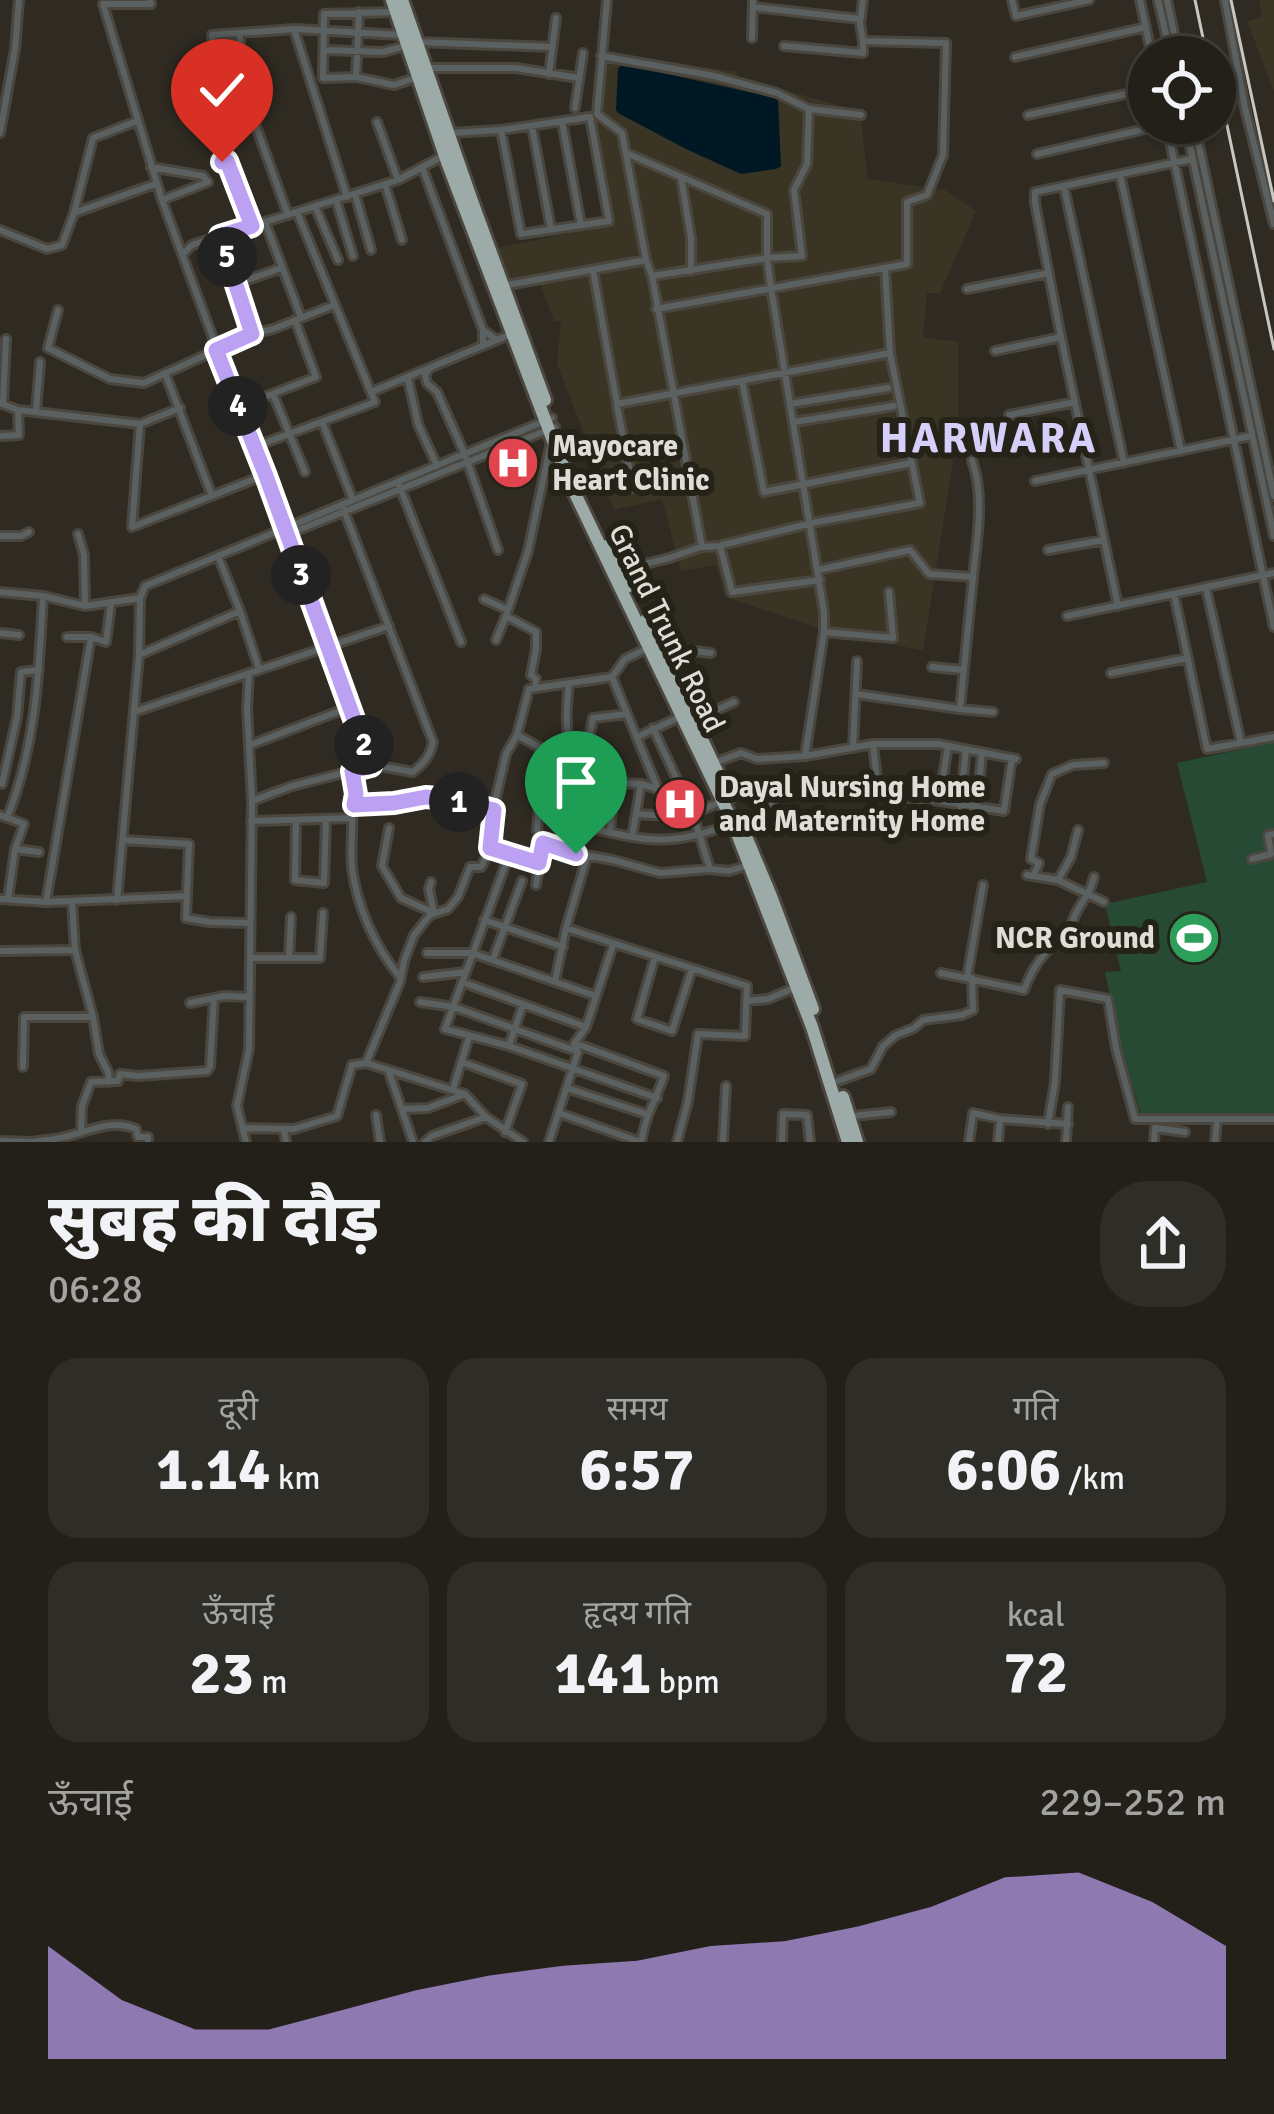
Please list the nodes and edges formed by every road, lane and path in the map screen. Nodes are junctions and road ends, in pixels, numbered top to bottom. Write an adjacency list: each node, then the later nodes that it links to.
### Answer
1 (19, 0): 24 (street)
2 (150, 0): 43 (street)
3 (607, 0): 32 (street)
4 (863, 0): 14 (street)
5 (1012, 0): 6 (street)
6 (1089, 0)
7 (1140, 0): 15 (street)
8 (1163, 0): 21 (street)
9 (1225, 0): 73 (street)
10 (397, 4): 12 (street); 25 (highway, Grand Trunk Road)
11 (753, 4): 14 (street); 23 (street)
12 (358, 13): 17 (street); 18 (street)
13 (556, 18): 28 (street)
14 (860, 19): 26 (street)
15 (1146, 27): 20 (street); 33 (street)
16 (294, 29): 17 (street); 19 (street); 66 (street)
17 (324, 32): 18 (street); 29 (street)
18 (356, 34): 25 (street); 30 (street)
19 (240, 35): 71 (street); 75 (street)
20 (1148, 36)
21 (1171, 36)
22 (0, 38): 24 (street)
23 (752, 38)
24 (16, 40): 48 (street)
25 (410, 41): 28 (street); 30 (street); 34 (highway, Grand Trunk Road)
26 (863, 41): 27 (street); 87 (street)
27 (784, 46)
28 (552, 47): 35 (street)
29 (325, 50): 30 (street); 36 (street)
30 (357, 52): 36 (street)
31 (583, 53): 37 (street)
32 (602, 56): 40 (street); 54 (street)
33 (1015, 57)
34 (422, 72): 35 (street); 36 (street); 49 (highway, Grand Trunk Road); 53 (highway, Grand Trunk Road)
35 (549, 74): 37 (street)
36 (356, 77)
37 (579, 78): 39 (street)
38 (1128, 94): 42 (street)
39 (575, 108)
40 (808, 109): 41 (street); 83 (street)
41 (861, 115)
42 (1028, 116)
43 (137, 121): 58 (street); 70 (street)
44 (562, 121): 46 (street); 74 (street); 74 (street)
45 (377, 122): 62 (street)
46 (532, 125): 47 (street); 77 (street)
47 (501, 130): 49 (street); 77 (street)
48 (0, 133)
49 (448, 133): 53 (highway, Grand Trunk Road)
50 (1128, 133): 55 (street)
51 (1171, 144): 57 (street)
52 (1194, 144): 56 (street)
53 (449, 153): 59 (street); 93 (highway, Grand Trunk Road)
54 (626, 153): 61 (street); 85 (street)
55 (1036, 154)
56 (1197, 158): 57 (street); 134 (street)
57 (1175, 163): 60 (street); 136 (street)
58 (151, 167): 63 (street); 67 (street)
59 (422, 167): 62 (street); 100 (street)
60 (1120, 175): 65 (street); 138 (street)
61 (681, 177): 83 (street); 89 (street)
62 (398, 180): 64 (street)
63 (157, 184): 67 (street); 70 (street)
64 (386, 184): 66 (street); 79 (street)
65 (1064, 187): 90 (street); 142 (street)
66 (351, 195): 68 (street); 80 (street)
67 (162, 200): 81 (street)
68 (336, 200): 69 (street); 82 (street)
69 (315, 206): 71 (street); 84 (street)
70 (74, 213): 76 (street)
71 (292, 213): 72 (street); 96 (street)
72 (265, 222): 75 (street); 86 (street)
73 (1274, 224)
74 (581, 225): 77 (street)
75 (252, 226): 78 (street)
76 (0, 230)
77 (551, 230)
78 (220, 236): 81 (street); 92 (street)
79 (402, 240)
80 (371, 250)
81 (183, 255): 106 (street)
82 (353, 256)
83 (767, 258): 89 (street); 94 (street)
84 (338, 260)
85 (646, 260): 88 (street); 91 (street)
86 (281, 268): 92 (street); 99 (street)
87 (885, 268): 94 (street); 108 (street)
88 (593, 270): 93 (street); 121 (street)
89 (691, 271): 91 (street)
90 (1049, 273): 95 (street); 103 (street)
91 (652, 276): 97 (street)
92 (236, 284): 101 (street)
93 (498, 287): 102 (highway, Grand Trunk Road); 132 (highway, Grand Trunk Road)
94 (770, 288): 97 (street); 112 (street)
95 (967, 289)
96 (334, 304): 99 (street); 116 (street)
97 (656, 309): 118 (street)
98 (58, 310): 111 (street)
99 (298, 318): 101 (street); 117 (street)
100 (483, 330): 102 (street); 105 (street)
101 (252, 334): 106 (street)
102 (505, 337): 105 (street); 132 (highway, Grand Trunk Road)
103 (1061, 337): 107 (street); 119 (street)
104 (6, 339): 120 (street)
105 (483, 346): 110 (street)
106 (216, 350): 111 (street); 124 (street)
107 (994, 351)
108 (890, 353): 112 (street); 141 (street)
109 (40, 362): 127 (street)
110 (430, 369): 113 (street); 139 (street)
111 (165, 373): 125 (street)
112 (785, 373): 114 (street); 122 (street)
113 (407, 377): 116 (street); 143 (street)
114 (742, 381): 118 (street); 150 (street)
115 (889, 388): 122 (street)
116 (371, 392): 129 (street)
117 (273, 394): 124 (street); 133 (street)
118 (673, 395): 121 (street); 147 (street)
119 (1075, 402): 128 (street); 144 (street)
120 (2, 403): 126 (street)
121 (617, 404): 147 (street)
122 (790, 404): 130 (street)
123 (894, 406): 130 (street)
124 (238, 407): 137 (street)
125 (180, 408): 131 (street); 151 (street)
126 (18, 410): 127 (street); 135 (street)
127 (36, 412): 131 (street)
128 (1009, 415)
129 (322, 422): 133 (street); 153 (street)
130 (794, 422): 150 (street)
131 (140, 424): 151 (street)
132 (550, 427): 139 (street); 168 (highway, Grand Trunk Road); 184 (street)
133 (290, 434): 137 (street); 145 (street)
134 (1257, 435): 136 (street); 152 (street); 160 (street)
135 (0, 436)
136 (1234, 440): 138 (street); 170 (street)
137 (254, 447): 146 (street)
138 (1181, 451): 142 (street)
139 (467, 458): 143 (street); 149 (street); 164 (street)
140 (972, 460): 171 (street)
141 (911, 463): 150 (street); 155 (street)
142 (1124, 463): 144 (street)
143 (436, 466): 149 (street)
144 (1090, 470): 148 (street); 161 (street)
145 (305, 472)
146 (266, 476): 151 (street); 156 (street)
147 (689, 481): 163 (street)
148 (1035, 482)
149 (399, 484): 153 (street); 154 (street); 194 (street)
150 (804, 486): 155 (street)
151 (212, 496)
152 (1274, 496)
153 (352, 500): 154 (street)
154 (343, 507): 156 (street); 186 (street); 195 (street)
155 (810, 524): 162 (street); 167 (street)
156 (284, 530): 166 (street); 195 (street)
157 (28, 532): 159 (street)
158 (78, 534): 181 (street)
159 (0, 536)
160 (1274, 536)
161 (1104, 540): 165 (street); 182 (street)
162 (722, 544)
163 (702, 547): 168 (street); 172 (street)
164 (498, 550)
165 (1048, 550)
166 (218, 556): 178 (street); 183 (street)
167 (818, 570): 171 (street); 172 (street)
168 (617, 571): 196 (highway, Grand Trunk Road)
169 (1274, 573): 170 (street)
170 (1263, 575): 173 (street); 187 (street)
171 (973, 577): 204 (street)
172 (820, 580): 188 (street)
173 (1206, 587): 176 (street); 222 (street)
174 (0, 592): 177 (street)
175 (889, 592): 188 (street)
176 (1174, 594): 182 (street); 199 (street)
177 (43, 596): 181 (street); 203 (street)
178 (140, 598): 180 (street); 198 (street)
179 (484, 599): 184 (street)
180 (111, 603): 181 (street); 192 (street)
181 (85, 605)
182 (1118, 606): 185 (street)
183 (240, 611): 198 (street); 202 (street)
184 (507, 613): 193 (street); 209 (street)
185 (1067, 616)
186 (389, 626): 195 (street); 235 (street)
187 (1274, 627)
188 (824, 632): 232 (street)
189 (0, 633): 190 (street)
190 (20, 635)
191 (67, 637): 192 (street)
192 (91, 638): 290 (street)
193 (496, 640)
194 (461, 642)
195 (330, 645): 202 (street); 212 (street); 235 (street)
196 (654, 647): 197 (street); 207 (street); 217 (highway, Grand Trunk Road)
197 (711, 653)
198 (139, 655): 214 (street)
199 (1188, 658): 206 (street); 222 (street)
200 (857, 662): 210 (street)
201 (932, 667): 204 (street)
202 (259, 669): 205 (street)
203 (39, 670): 239 (street); 252 (street)
204 (963, 670): 213 (street)
205 (249, 673): 214 (street); 224 (street)
206 (1111, 673)
207 (612, 677): 208 (street); 216 (street)
208 (569, 683): 209 (street); 226 (street)
209 (535, 688): 219 (street)
210 (856, 694): 213 (street); 227 (street)
211 (734, 702): 217 (street)
212 (350, 707): 224 (street); 235 (street)
213 (960, 709): 215 (street)
214 (134, 712): 267 (street)
215 (993, 712)
216 (627, 714): 220 (street); 229 (street)
217 (688, 718): 218 (street); 233 (highway, Grand Trunk Road); 243 (highway, Grand Trunk Road)
218 (653, 728): 220 (street); 251 (street)
219 (517, 735): 228 (street); 249 (street)
220 (637, 737): 241 (street)
221 (1274, 737): 222 (street)
222 (1241, 743)
223 (873, 744): 225 (street); 227 (street); 242 (street)
224 (250, 745): 244 (street)
225 (948, 746): 230 (street); 245 (street)
226 (569, 748): 228 (street); 237 (street)
227 (853, 748): 232 (street)
228 (547, 749): 268 (street)
229 (587, 749)
230 (966, 749): 231 (street); 247 (street)
231 (982, 752): 248 (street); 248 (street)
232 (805, 756): 233 (street)
233 (714, 763): 266 (highway, Grand Trunk Road)
234 (1104, 763): 280 (street)
235 (374, 766): 236 (street)
236 (352, 771): 244 (street); 246 (street)
237 (588, 781): 238 (street); 259 (street)
238 (614, 781): 240 (street); 262 (street)
239 (2, 784)
240 (641, 784): 241 (street); 250 (street)
241 (658, 789): 253 (street)
242 (878, 790): 245 (street); 266 (street)
243 (723, 800): 251 (street); 258 (highway, Grand Trunk Road)
244 (252, 801): 257 (street)
245 (938, 801): 247 (street)
246 (354, 805): 249 (street); 255 (street)
247 (960, 806): 248 (street)
248 (977, 807)
249 (494, 810): 270 (street)
250 (636, 814): 253 (street); 264 (street)
251 (693, 814): 253 (street); 265 (street)
252 (4, 816): 269 (street)
253 (669, 816)
254 (296, 818): 256 (street); 256 (street); 257 (street)
255 (352, 818): 256 (street); 313 (street)
256 (326, 819)
257 (251, 821): 296 (street)
258 (733, 823): 265 (street); 277 (highway, Grand Trunk Road)
259 (583, 826): 262 (street); 273 (street)
260 (389, 828): 293 (street)
261 (1078, 830): 280 (street)
262 (610, 832): 264 (street)
263 (1274, 834): 275 (street)
264 (632, 836): 265 (street)
265 (698, 836): 278 (street)
266 (746, 837): 338 (highway, Grand Trunk Road)
267 (123, 840): 286 (street); 288 (street)
268 (543, 843): 273 (street); 276 (street)
269 (15, 848): 271 (street); 287 (street)
270 (490, 848): 272 (street); 293 (street)
271 (39, 852)
272 (509, 854): 276 (street); 295 (street)
273 (576, 854): 274 (street)
274 (587, 857): 278 (street); 298 (street)
275 (1252, 859)
276 (539, 863): 283 (street)
277 (748, 865): 278 (street); 317 (highway, Grand Trunk Road)
278 (710, 869)
279 (1094, 877): 285 (street)
280 (1058, 880): 285 (street)
281 (431, 881): 293 (street)
282 (522, 881): 297 (street)
283 (536, 885)
284 (983, 885): 314 (street)
285 (1089, 895): 291 (street); 314 (street)
286 (188, 896): 288 (street); 296 (street)
287 (4, 899): 290 (street)
288 (117, 900): 289 (street)
289 (72, 901): 290 (street); 301 (street)
290 (46, 902)
291 (1104, 902)
292 (323, 913): 307 (street)
293 (434, 913): 313 (street)
294 (292, 917): 307 (street)
295 (484, 920): 297 (street); 304 (street)
296 (250, 923): 306 (street)
297 (505, 926): 300 (street); 308 (street)
298 (566, 928): 299 (street); 300 (street)
299 (613, 945): 305 (street); 319 (street)
300 (563, 947): 316 (street)
301 (75, 950): 302 (street); 326 (street)
302 (0, 951)
303 (427, 953): 304 (street)
304 (472, 953): 308 (street); 310 (street)
305 (655, 957): 309 (street); 309 (street)
306 (250, 958): 307 (street); 318 (street)
307 (289, 958)
308 (493, 959): 316 (street)
309 (692, 969): 321 (street)
310 (466, 972): 312 (street); 315 (street)
311 (941, 973): 314 (street)
312 (424, 976)
313 (400, 977): 334 (street)
314 (969, 978): 338 (street)
315 (462, 982): 324 (street); 325 (street)
316 (555, 982): 319 (street)
317 (796, 988): 321 (street); 379 (highway, Grand Trunk Road)
318 (249, 997): 320 (street); 359 (street)
319 (596, 997): 327 (street)
320 (214, 998): 323 (street); 339 (street)
321 (746, 1001): 375 (street)
322 (420, 1002): 325 (street)
323 (190, 1004)
324 (524, 1004): 327 (street); 328 (street)
325 (454, 1007): 328 (street); 329 (street)
326 (93, 1017): 335 (street); 339 (street)
327 (586, 1027): 330 (street)
328 (515, 1029): 331 (street); 332 (street)
329 (470, 1037): 331 (street); 333 (street)
330 (574, 1043): 332 (street); 344 (street)
331 (509, 1046): 336 (street)
332 (578, 1052): 336 (street)
333 (462, 1062): 342 (street); 362 (street)
334 (366, 1063): 337 (street); 360 (street)
335 (23, 1067)
336 (572, 1069): 341 (street); 344 (street)
337 (388, 1070): 342 (street); 346 (street)
338 (838, 1081): 351 (highway, Grand Trunk Road)
339 (109, 1082): 361 (street)
340 (726, 1086): 376 (street)
341 (567, 1088): 348 (street); 349 (street)
342 (453, 1089): 343 (street)
343 (465, 1094): 346 (street); 352 (street)
344 (657, 1098): 349 (street)
345 (1068, 1107): 358 (street)
346 (403, 1109): 370 (street)
347 (891, 1112): 351 (street)
348 (558, 1113): 373 (street); 374 (street)
349 (646, 1114): 374 (street)
350 (376, 1115): 369 (street)
351 (849, 1115): 379 (highway, Grand Trunk Road)
352 (486, 1117): 362 (street); 371 (street)
353 (1000, 1119): 357 (street); 380 (street); 381 (street)
354 (1186, 1119): 356 (street); 357 (street); 363 (street)
355 (1274, 1119): 356 (street)
356 (1217, 1120): 385 (street)
357 (1048, 1124): 358 (street)
358 (1068, 1124): 382 (street)
359 (242, 1128): 360 (street); 367 (street)
360 (284, 1129): 368 (street)
361 (81, 1131): 365 (street); 366 (street)
362 (505, 1132): 372 (street)
363 (1185, 1132): 383 (street); 384 (street)
364 (0, 1141): 365 (street)
365 (32, 1142)
366 (148, 1142)
367 (246, 1142)
368 (286, 1142)
369 (380, 1142)
370 (413, 1142)
371 (425, 1142)
372 (524, 1142)
373 (549, 1142)
374 (640, 1142)
375 (677, 1142)
376 (723, 1142)
377 (782, 1142): 378 (street)
378 (810, 1142)
379 (852, 1142)
380 (969, 1142)
381 (998, 1142)
382 (1066, 1142)
383 (1154, 1142)
384 (1184, 1142)
385 (1215, 1142)

